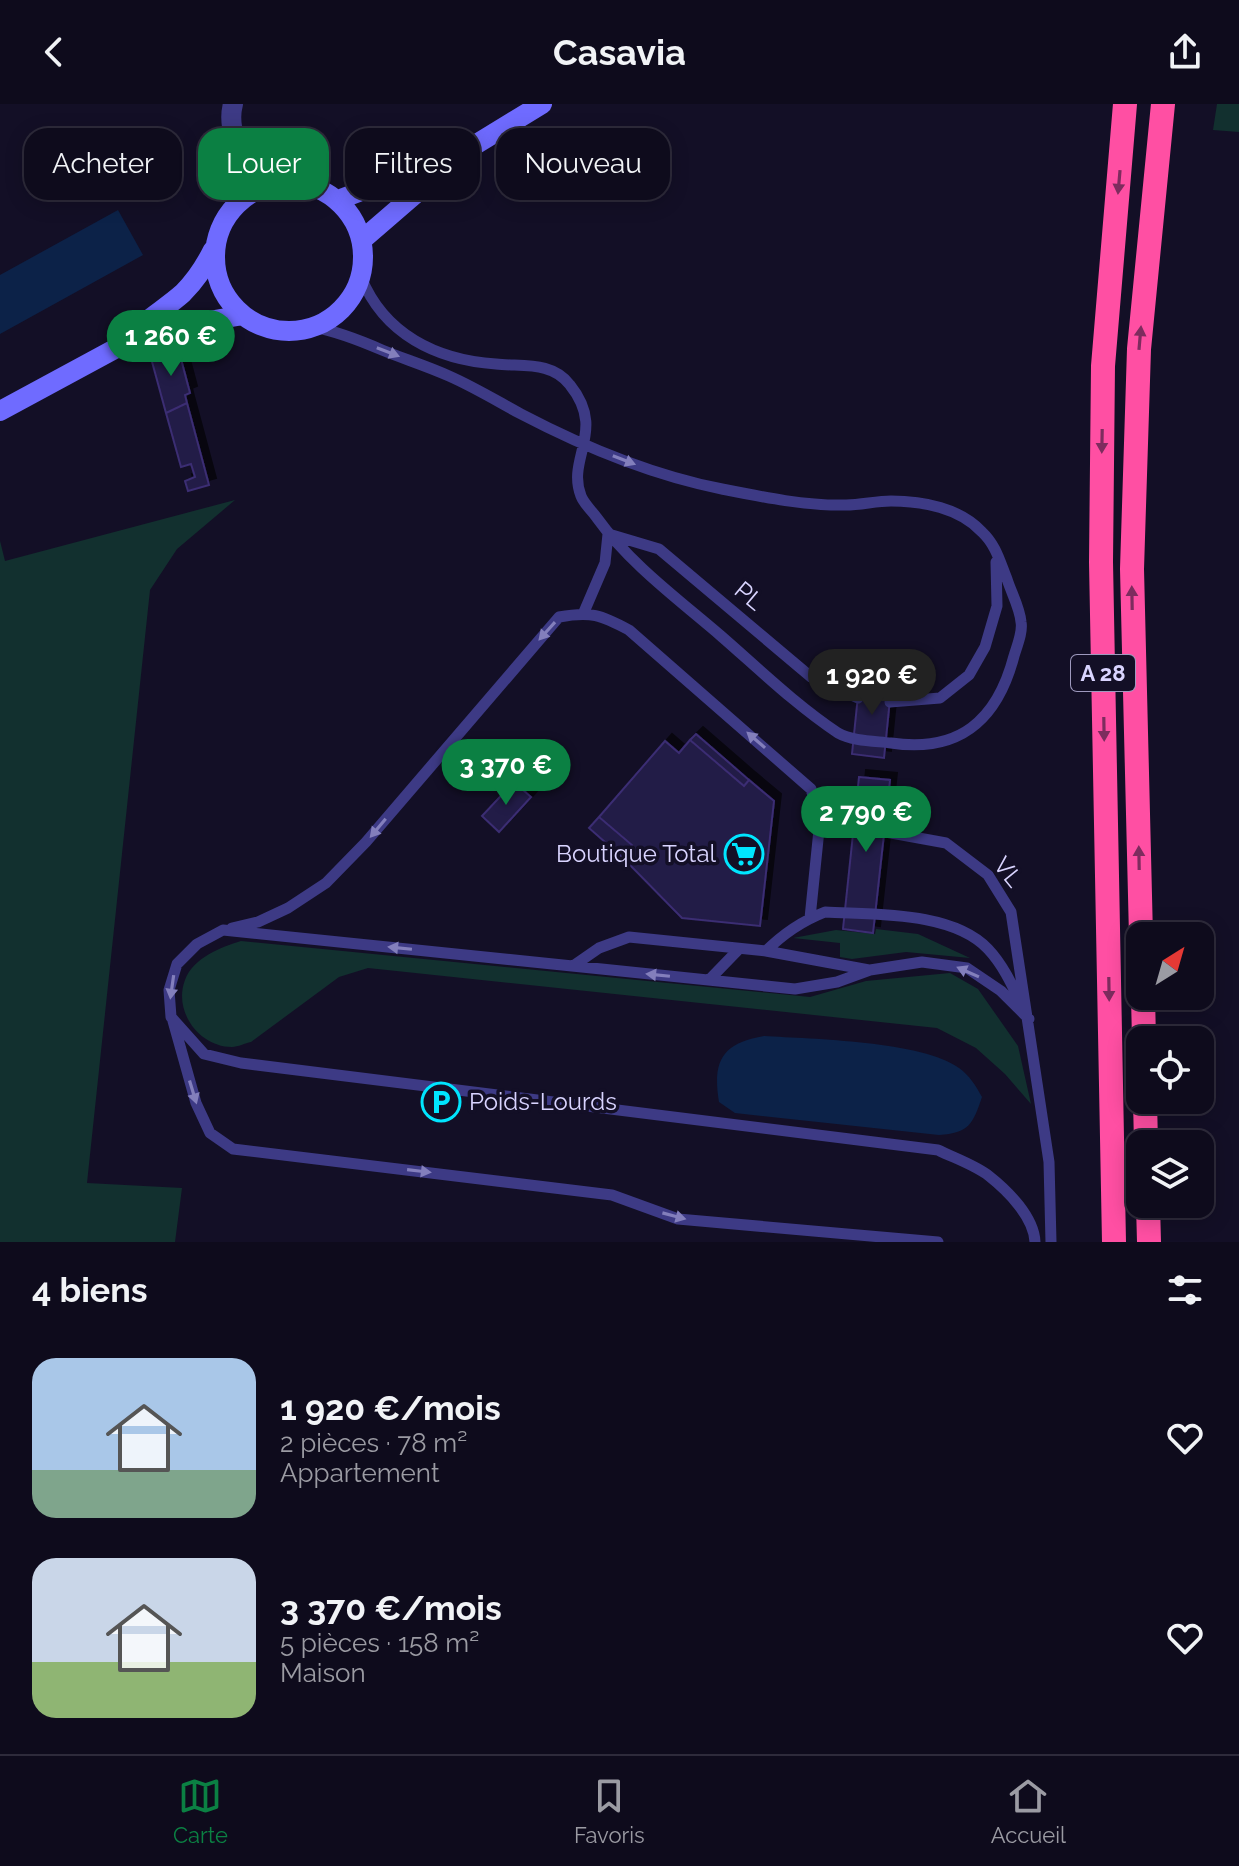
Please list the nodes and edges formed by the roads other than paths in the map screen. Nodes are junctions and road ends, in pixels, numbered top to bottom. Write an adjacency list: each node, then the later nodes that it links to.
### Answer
1 (233, 104): 5 (street)
2 (542, 104): 6 (main road)
3 (1125, 104): 40 (highway, A 28, one-way to 40)
4 (1163, 104): 27 (highway, A 28, one-way to 4)
5 (233, 128)
6 (480, 142)
7 (329, 194): 10 (main road)
8 (345, 197): 10 (main road)
9 (240, 200): 13 (main road)
10 (338, 200): 12 (main road)
11 (408, 200): 12 (main road)
12 (362, 240): 14 (main road)
13 (215, 248): 15 (main road); 17 (main road)
14 (361, 277): 16 (main road); 19 (lane)
15 (243, 315): 16 (main road); 17 (main road)
16 (314, 327): 19 (lane, one-way to 19)
17 (124, 344): 18 (main road)
18 (0, 411)
19 (584, 444): 20 (lane); 21 (lane, one-way to 21)
20 (608, 534): 21 (lane); 22 (lane); 23 (lane, PL)
21 (996, 549): 24 (lane)
22 (584, 612): 25 (lane, one-way to 22); 28 (lane, one-way to 28)
23 (858, 698)
24 (890, 702)
25 (820, 820): 26 (lane); 35 (lane, VL)
26 (810, 918): 30 (lane); 35 (lane)
27 (1141, 922)
28 (223, 930): 31 (lane, one-way to 28); 34 (lane, one-way to 34)
29 (739, 949): 30 (lane); 31 (lane); 33 (lane)
30 (766, 951): 32 (lane)
31 (573, 966): 33 (lane, one-way to 31)
32 (870, 970): 33 (lane); 35 (lane, one-way to 32)
33 (709, 980)
34 (171, 1017): 37 (lane, one-way to 37); 38 (lane)
35 (1029, 1019): 39 (lane, VL)
36 (1148, 1218): 41 (highway)
37 (938, 1242)
38 (1035, 1242)
39 (1051, 1242)
40 (1114, 1242)
41 (1149, 1242)

